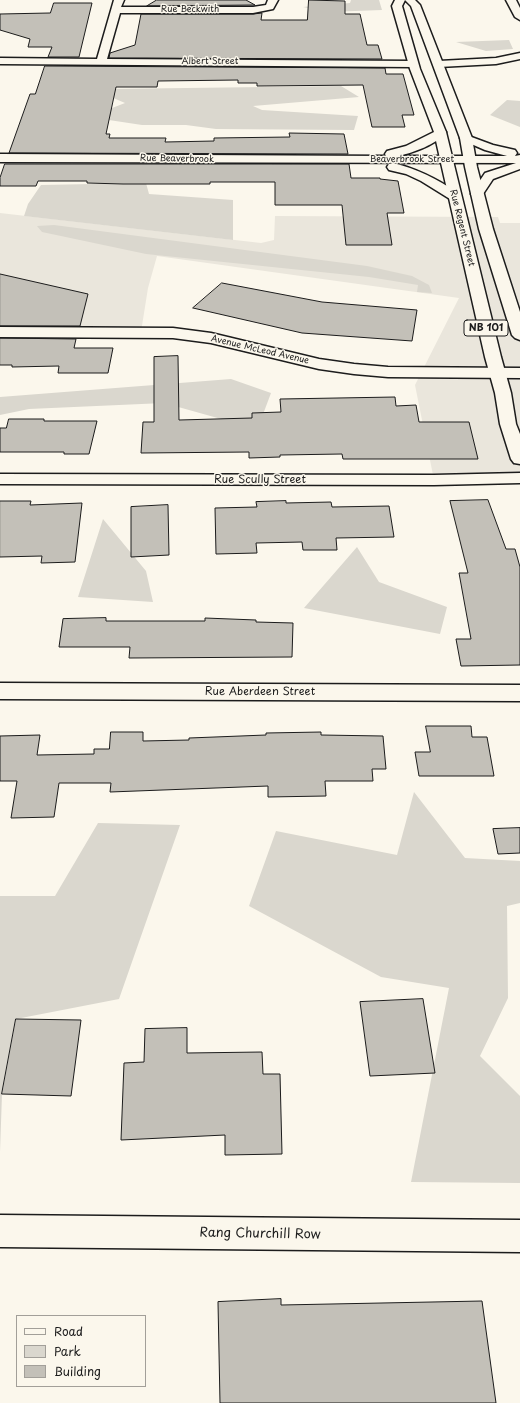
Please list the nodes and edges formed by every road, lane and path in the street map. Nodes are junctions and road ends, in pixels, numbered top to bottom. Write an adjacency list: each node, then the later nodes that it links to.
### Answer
1 (118, 0): 6 (street)
2 (273, 0): 6 (street, Rue Beckwith)
3 (400, 0): 11 (street, Rue Regent Street / NB 101)
4 (409, 0): 12 (street, NB 101)
5 (511, 0): 7 (street)
6 (116, 10): 10 (street)
7 (520, 17)
8 (520, 56): 12 (street)
9 (4, 61): 10 (street, Albert Street); 13 (street)
10 (101, 62): 11 (street, Albert Street)
11 (413, 64): 14 (street, Rue Regent Street / NB 101)
12 (438, 64): 15 (street, NB 101)
13 (2, 72)
14 (440, 132): 19 (street); 20 (street, Rue Regent Street / NB 101)
15 (466, 138): 16 (street); 21 (street, NB 101)
16 (520, 154)
17 (0, 158): 19 (street, Rue Beaverbrook)
18 (520, 159): 21 (street, Beaverbrook Street)
19 (354, 160): 20 (street, Beaverbrook Street); 24 (street)
20 (445, 160): 21 (street, Beaverbrook Street); 24 (street, Rue Regent Street / NB 101)
21 (470, 160): 23 (street, NB 101)
22 (520, 165): 23 (street)
23 (478, 194): 26 (street, NB 101)
24 (454, 196): 27 (street, Rue Regent Street / NB 101)
25 (0, 332): 27 (street, Avenue McLeod Avenue)
26 (520, 335)
27 (497, 372): 28 (street, Avenue McLeod Avenue); 29 (street, Rue Regent Street / NB 101)
28 (520, 373)
29 (520, 459)
30 (520, 478): 31 (street, Rue Scully Street)
31 (0, 479)
32 (0, 691): 33 (street, Rue Aberdeen Street)
33 (520, 693)
34 (0, 1231): 35 (street, Rang Churchill Row)
35 (520, 1236)

